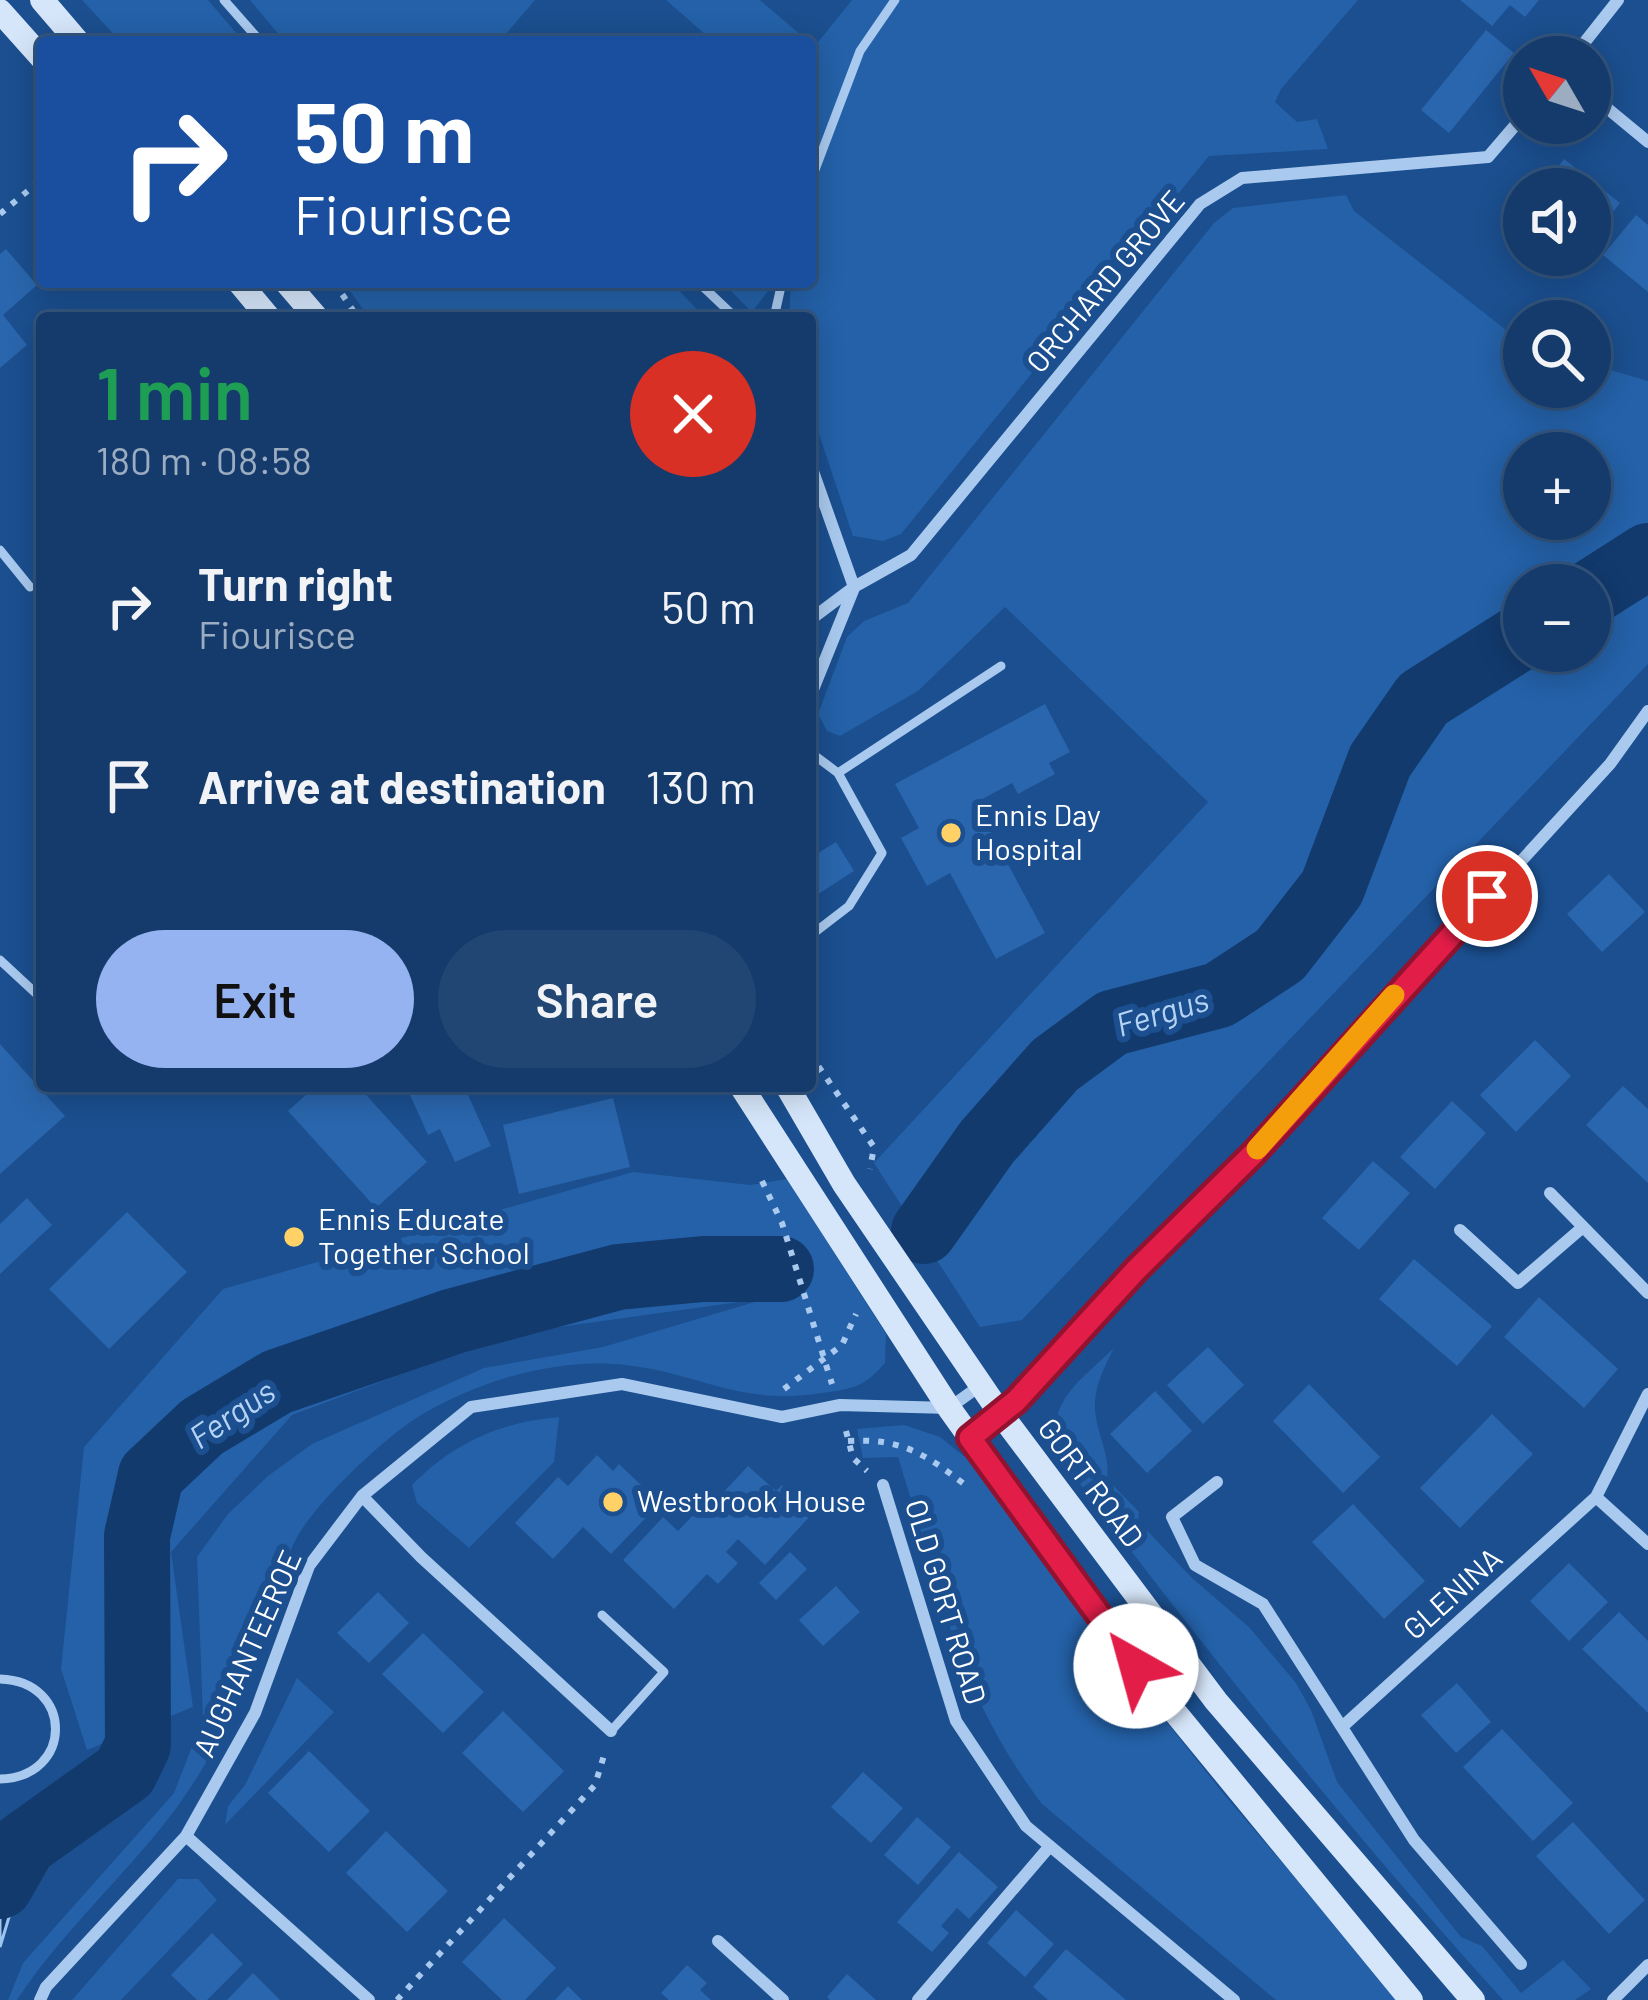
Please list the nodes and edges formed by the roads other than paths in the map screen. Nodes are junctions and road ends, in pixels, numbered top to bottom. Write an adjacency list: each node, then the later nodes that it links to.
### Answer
1 (42, 0): 6 (main road)
2 (224, 0): 7 (lane)
3 (895, 0): 13 (lane)
4 (1618, 0): 8 (street)
5 (0, 11): 9 (main road)
6 (73, 36)
7 (256, 36)
8 (1590, 36)
9 (36, 51)
10 (1611, 111): 12 (street)
11 (1503, 140): 23 (street, ORCHARD GROVE)
12 (1648, 142)
13 (816, 167)
14 (244, 288): 17 (main road)
15 (291, 288): 18 (main road)
16 (704, 288): 19 (lane)
17 (263, 312)
18 (312, 312)
19 (730, 312)
20 (816, 480): 23 (street)
21 (0, 550): 22 (lane)
22 (30, 587)
23 (854, 587): 24 (street, ORCHARD GROVE); 26 (street)
24 (816, 616)
25 (1001, 666): 29 (lane)
26 (816, 682)
27 (1648, 711): 42 (street)
28 (816, 756): 29 (lane)
29 (838, 773): 30 (lane)
30 (816, 931)
31 (0, 960): 32 (lane)
32 (36, 993)
33 (745, 1092): 41 (main road)
34 (790, 1092): 39 (main road, GORT ROAD)
35 (1550, 1193): 36 (street)
36 (1583, 1227): 37 (street); 38 (street)
37 (1460, 1230)
38 (1648, 1292)
39 (981, 1385): 41 (street); 42 (main road, GORT ROAD)
40 (1648, 1394): 47 (street, GLENINA)
41 (950, 1408): 43 (main road); 46 (street, AUGHANTEEROE)
42 (1000, 1413): 43 (street); 65 (main road, GORT ROAD)
43 (970, 1438): 64 (main road)
44 (1217, 1482): 51 (street)
45 (883, 1485): 55 (street, OLD GORT ROAD)
46 (362, 1496): 52 (street); 54 (street, AUGHANTEEROE)
47 (1596, 1497): 48 (street); 51 (street, GLENINA)
48 (1648, 1544)
49 (602, 1615): 52 (lane)
50 (0, 1678): 53 (lane)
51 (1342, 1727): 57 (street)
52 (611, 1731)
53 (0, 1779)
54 (186, 1836): 59 (street, AUGHANTEEROE); 60 (street)
55 (1050, 1846): 62 (street); 63 (street, OLD GORT ROAD)
56 (718, 1941): 61 (street)
57 (1521, 1964)
58 (1648, 1965): 66 (street)
59 (40, 2000)
60 (369, 2000)
61 (783, 2000)
62 (918, 2000)
63 (1234, 2000)
64 (1411, 2000)
65 (1473, 2000)
66 (1613, 2000)

